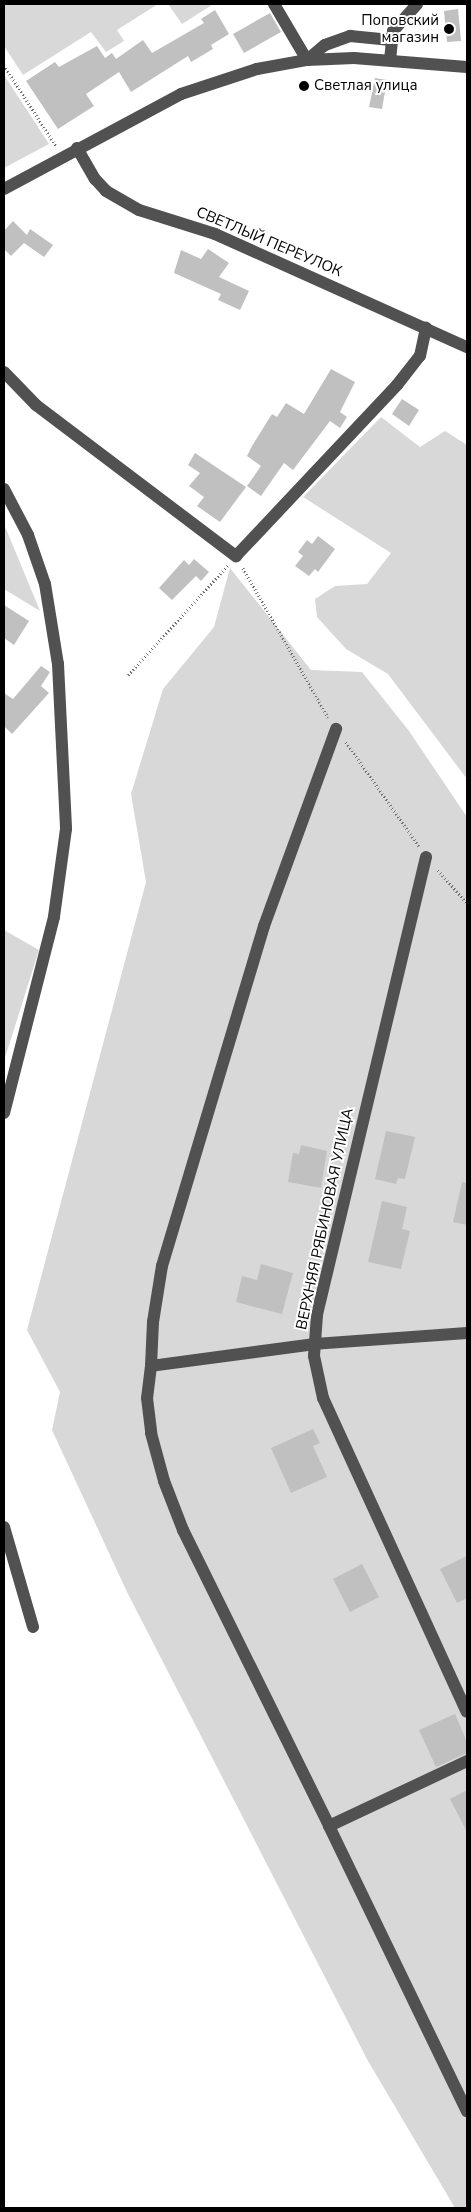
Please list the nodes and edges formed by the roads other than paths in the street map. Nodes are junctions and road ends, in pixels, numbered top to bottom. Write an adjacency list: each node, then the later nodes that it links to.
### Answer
1 (274, 4): 4 (street)
2 (417, 4): 3 (street)
3 (391, 40): 4 (street); 5 (street)
4 (307, 60): 5 (street); 7 (street)
5 (390, 60): 6 (street)
6 (467, 67)
7 (77, 148): 8 (street); 9 (street, СВЕТЛЫЙ ПЕРЕУЛОК)
8 (4, 189)
9 (426, 328): 10 (street, СВЕТЛЫЙ ПЕРЕУЛОК); 11 (street)
10 (467, 347)
11 (4, 372)
12 (4, 488): 15 (street)
13 (336, 729): 18 (street)
14 (426, 857): 17 (street, ВЕРХНЯЯ РЯБИНОВАЯ УЛИЦА)
15 (4, 1113)
16 (467, 1333): 17 (street)
17 (315, 1344): 18 (street); 21 (street, ВЕРХНЯЯ РЯБИНОВАЯ УЛИЦА)
18 (151, 1366): 23 (street)
19 (4, 1527): 20 (street)
20 (33, 1627)
21 (467, 1712)
22 (467, 1761): 23 (street)
23 (329, 1826): 24 (street)
24 (467, 2111)

